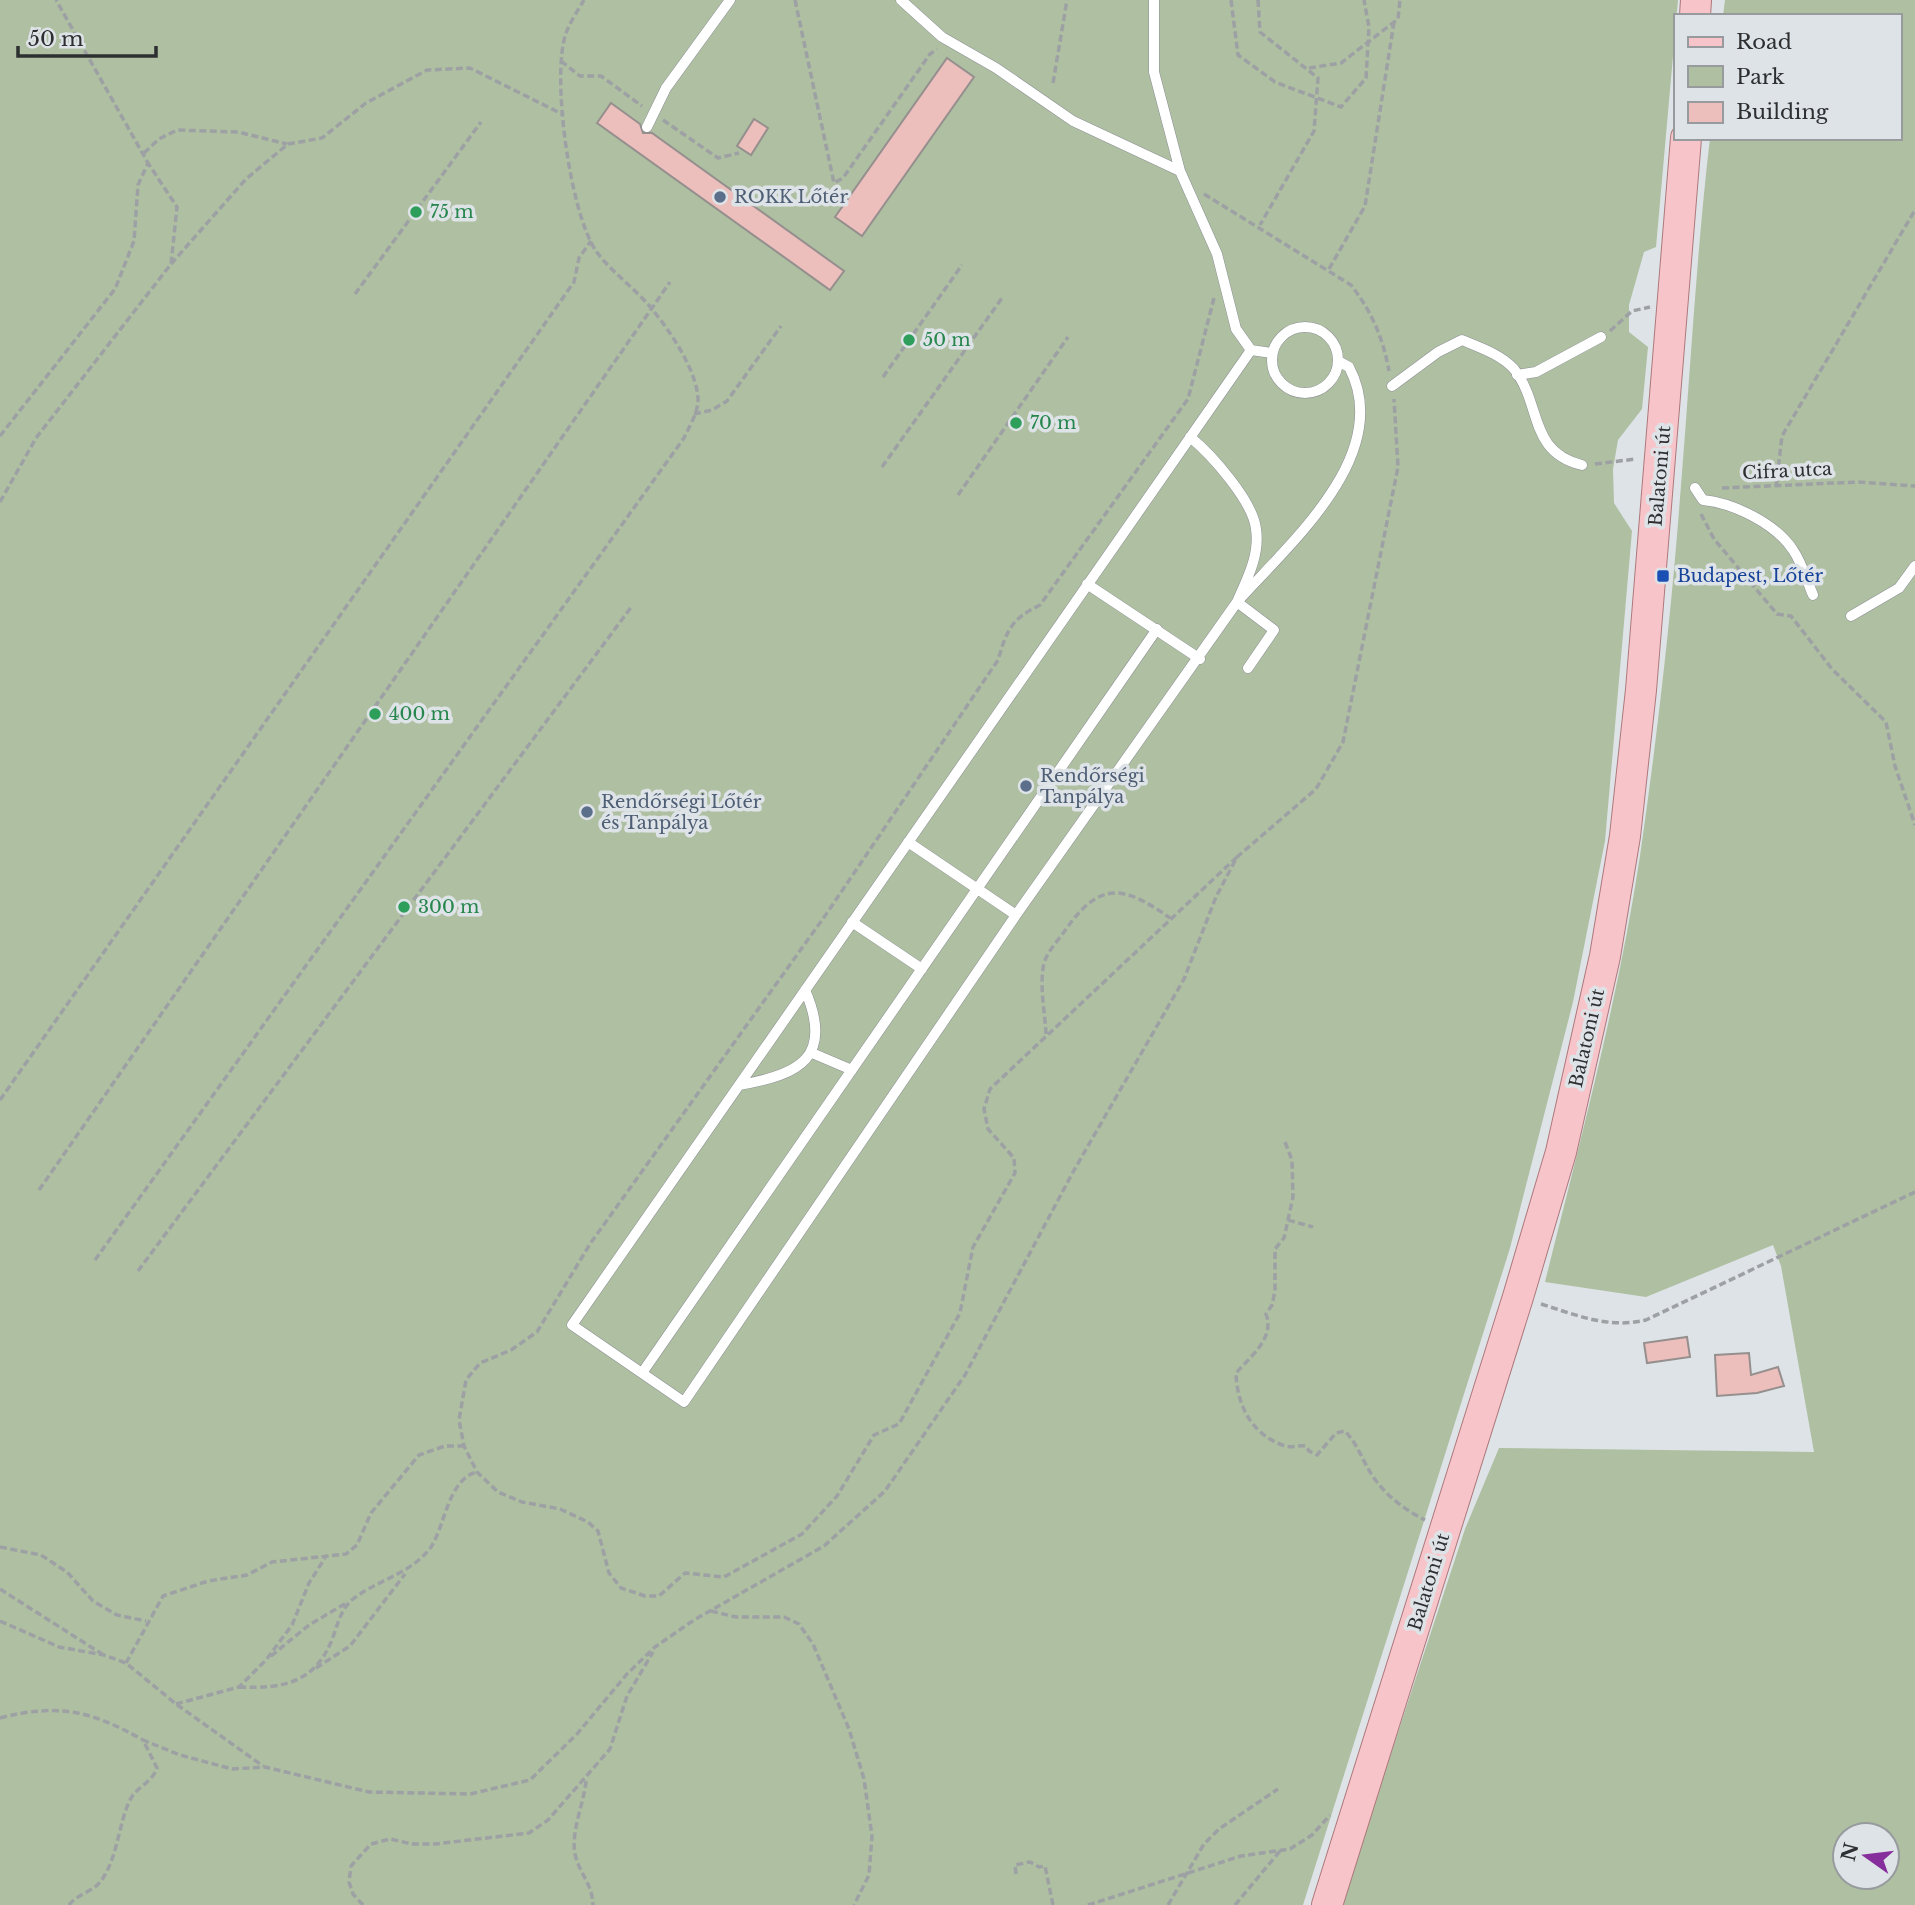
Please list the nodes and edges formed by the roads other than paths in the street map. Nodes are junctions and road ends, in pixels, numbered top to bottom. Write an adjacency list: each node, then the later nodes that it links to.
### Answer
1 (730, 0): 4 (lane)
2 (901, 0): 6 (lane)
3 (1154, 0): 6 (lane)
4 (648, 127)
5 (1686, 140): 34 (main road, Balatoni út)
6 (1180, 171): 8 (lane)
7 (1601, 337): 11 (lane)
8 (1251, 350): 9 (lane); 13 (lane)
9 (1272, 354): 10 (lane); 10 (lane)
10 (1338, 361): 19 (lane)
11 (1517, 374): 12 (lane); 14 (lane)
12 (1392, 386)
13 (1190, 437): 17 (lane); 19 (lane)
14 (1582, 466)
15 (1695, 488): 18 (lane)
16 (1915, 566): 20 (lane)
17 (1087, 584): 21 (lane); 24 (lane)
18 (1814, 595)
19 (1237, 602): 22 (lane); 23 (lane)
20 (1851, 616)
21 (1157, 629): 22 (lane); 25 (lane)
22 (1200, 659): 26 (lane)
23 (1248, 668)
24 (908, 842): 25 (lane); 27 (lane)
25 (977, 889): 26 (lane); 28 (lane)
26 (1016, 915): 33 (lane)
27 (852, 922): 28 (lane); 29 (lane)
28 (922, 969): 31 (lane)
29 (805, 990): 30 (lane); 32 (lane)
30 (812, 1053): 31 (lane); 32 (lane)
31 (852, 1070): 33 (lane)
32 (739, 1085): 33 (lane)
33 (642, 1373)
34 (1327, 1905)

